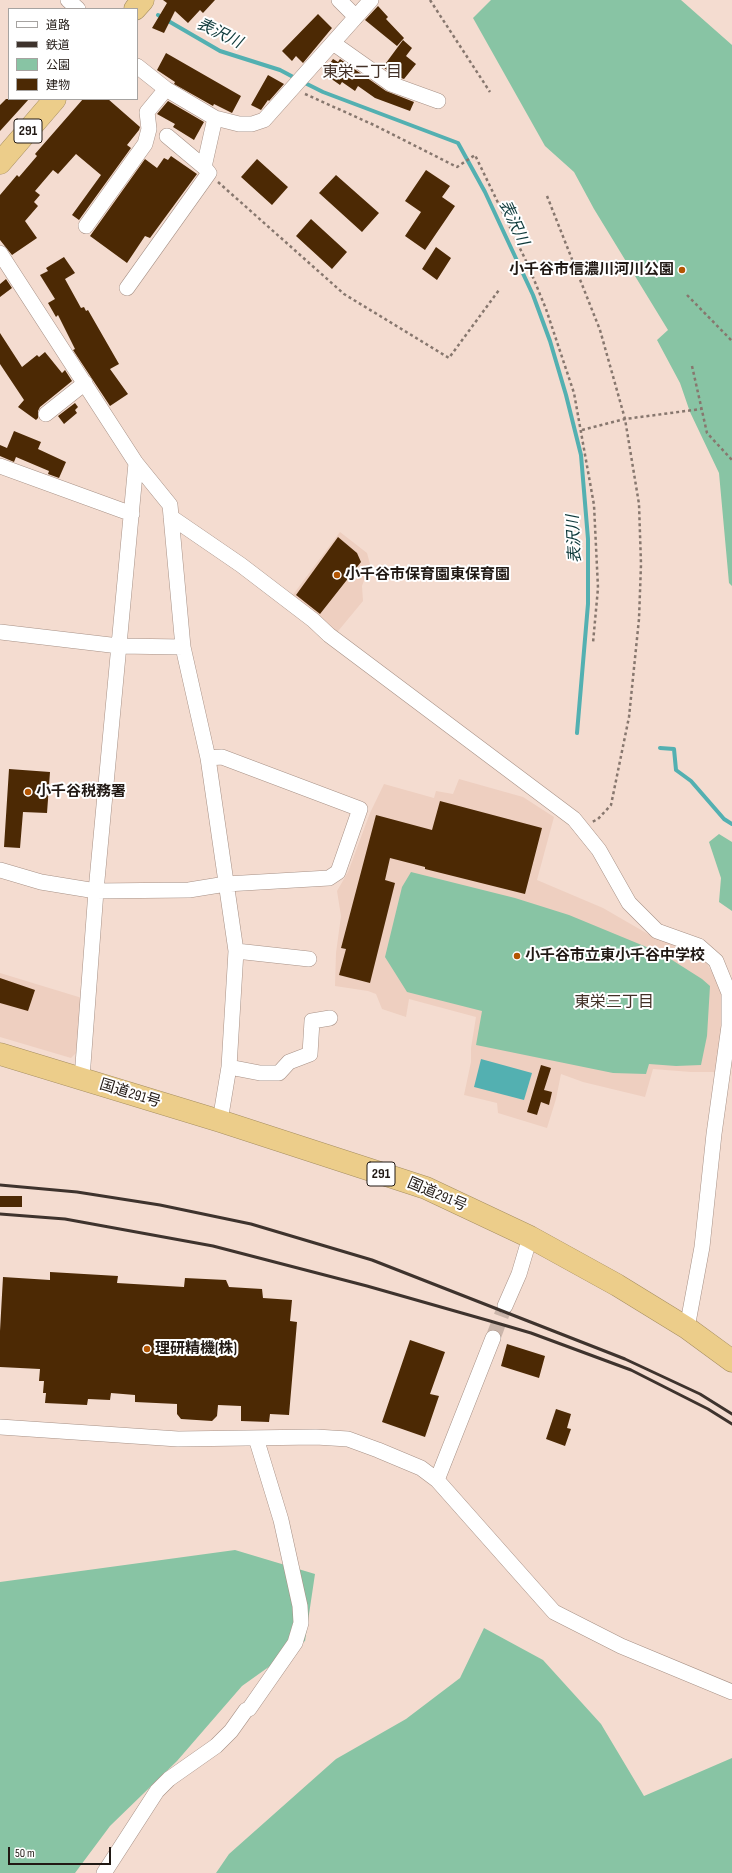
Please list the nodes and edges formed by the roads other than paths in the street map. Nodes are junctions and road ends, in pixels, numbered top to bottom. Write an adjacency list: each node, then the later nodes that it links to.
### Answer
1 (68, 0): 5 (street)
2 (143, 0): 6 (highway)
3 (339, 0): 7 (street)
4 (371, 0): 7 (street)
5 (77, 8)
6 (136, 8)
7 (356, 17): 8 (street)
8 (333, 42): 12 (street); 13 (street)
9 (138, 67): 10 (street)
10 (166, 89): 13 (street); 17 (street)
11 (55, 100): 15 (highway, 291)
12 (438, 101)
13 (215, 118): 16 (street)
14 (168, 136): 16 (street)
15 (0, 162)
16 (206, 170): 19 (street)
17 (86, 226)
18 (0, 253): 20 (street)
19 (127, 288)
20 (85, 383): 21 (street); 22 (street)
21 (46, 414)
22 (136, 463): 24 (street); 25 (street)
23 (0, 466): 24 (street)
24 (132, 514): 27 (street)
25 (171, 517): 28 (street); 42 (street)
26 (0, 632): 27 (street)
27 (119, 646): 28 (street); 32 (street)
28 (183, 647): 29 (street)
29 (208, 758): 31 (street); 31 (street)
30 (0, 870): 32 (street)
31 (226, 884): 32 (street); 33 (street)
32 (96, 891): 38 (street)
33 (236, 951): 34 (street); 37 (street)
34 (309, 959)
35 (330, 1018): 37 (street)
36 (0, 1054): 38 (highway, 国道291号 / 291)
37 (229, 1067): 39 (street)
38 (82, 1078): 39 (highway, 国道291号 / 291)
39 (220, 1121): 40 (highway, 国道291号 / 291)
40 (530, 1237): 41 (street); 42 (highway, 国道291号 / 291)
41 (505, 1306)
42 (687, 1328): 44 (highway, 国道291号 / 291)
43 (493, 1338): 47 (street)
44 (732, 1361)
45 (0, 1426): 46 (street)
46 (256, 1438): 47 (street); 49 (street)
47 (437, 1480): 48 (street)
48 (732, 1692)
49 (104, 1873)

